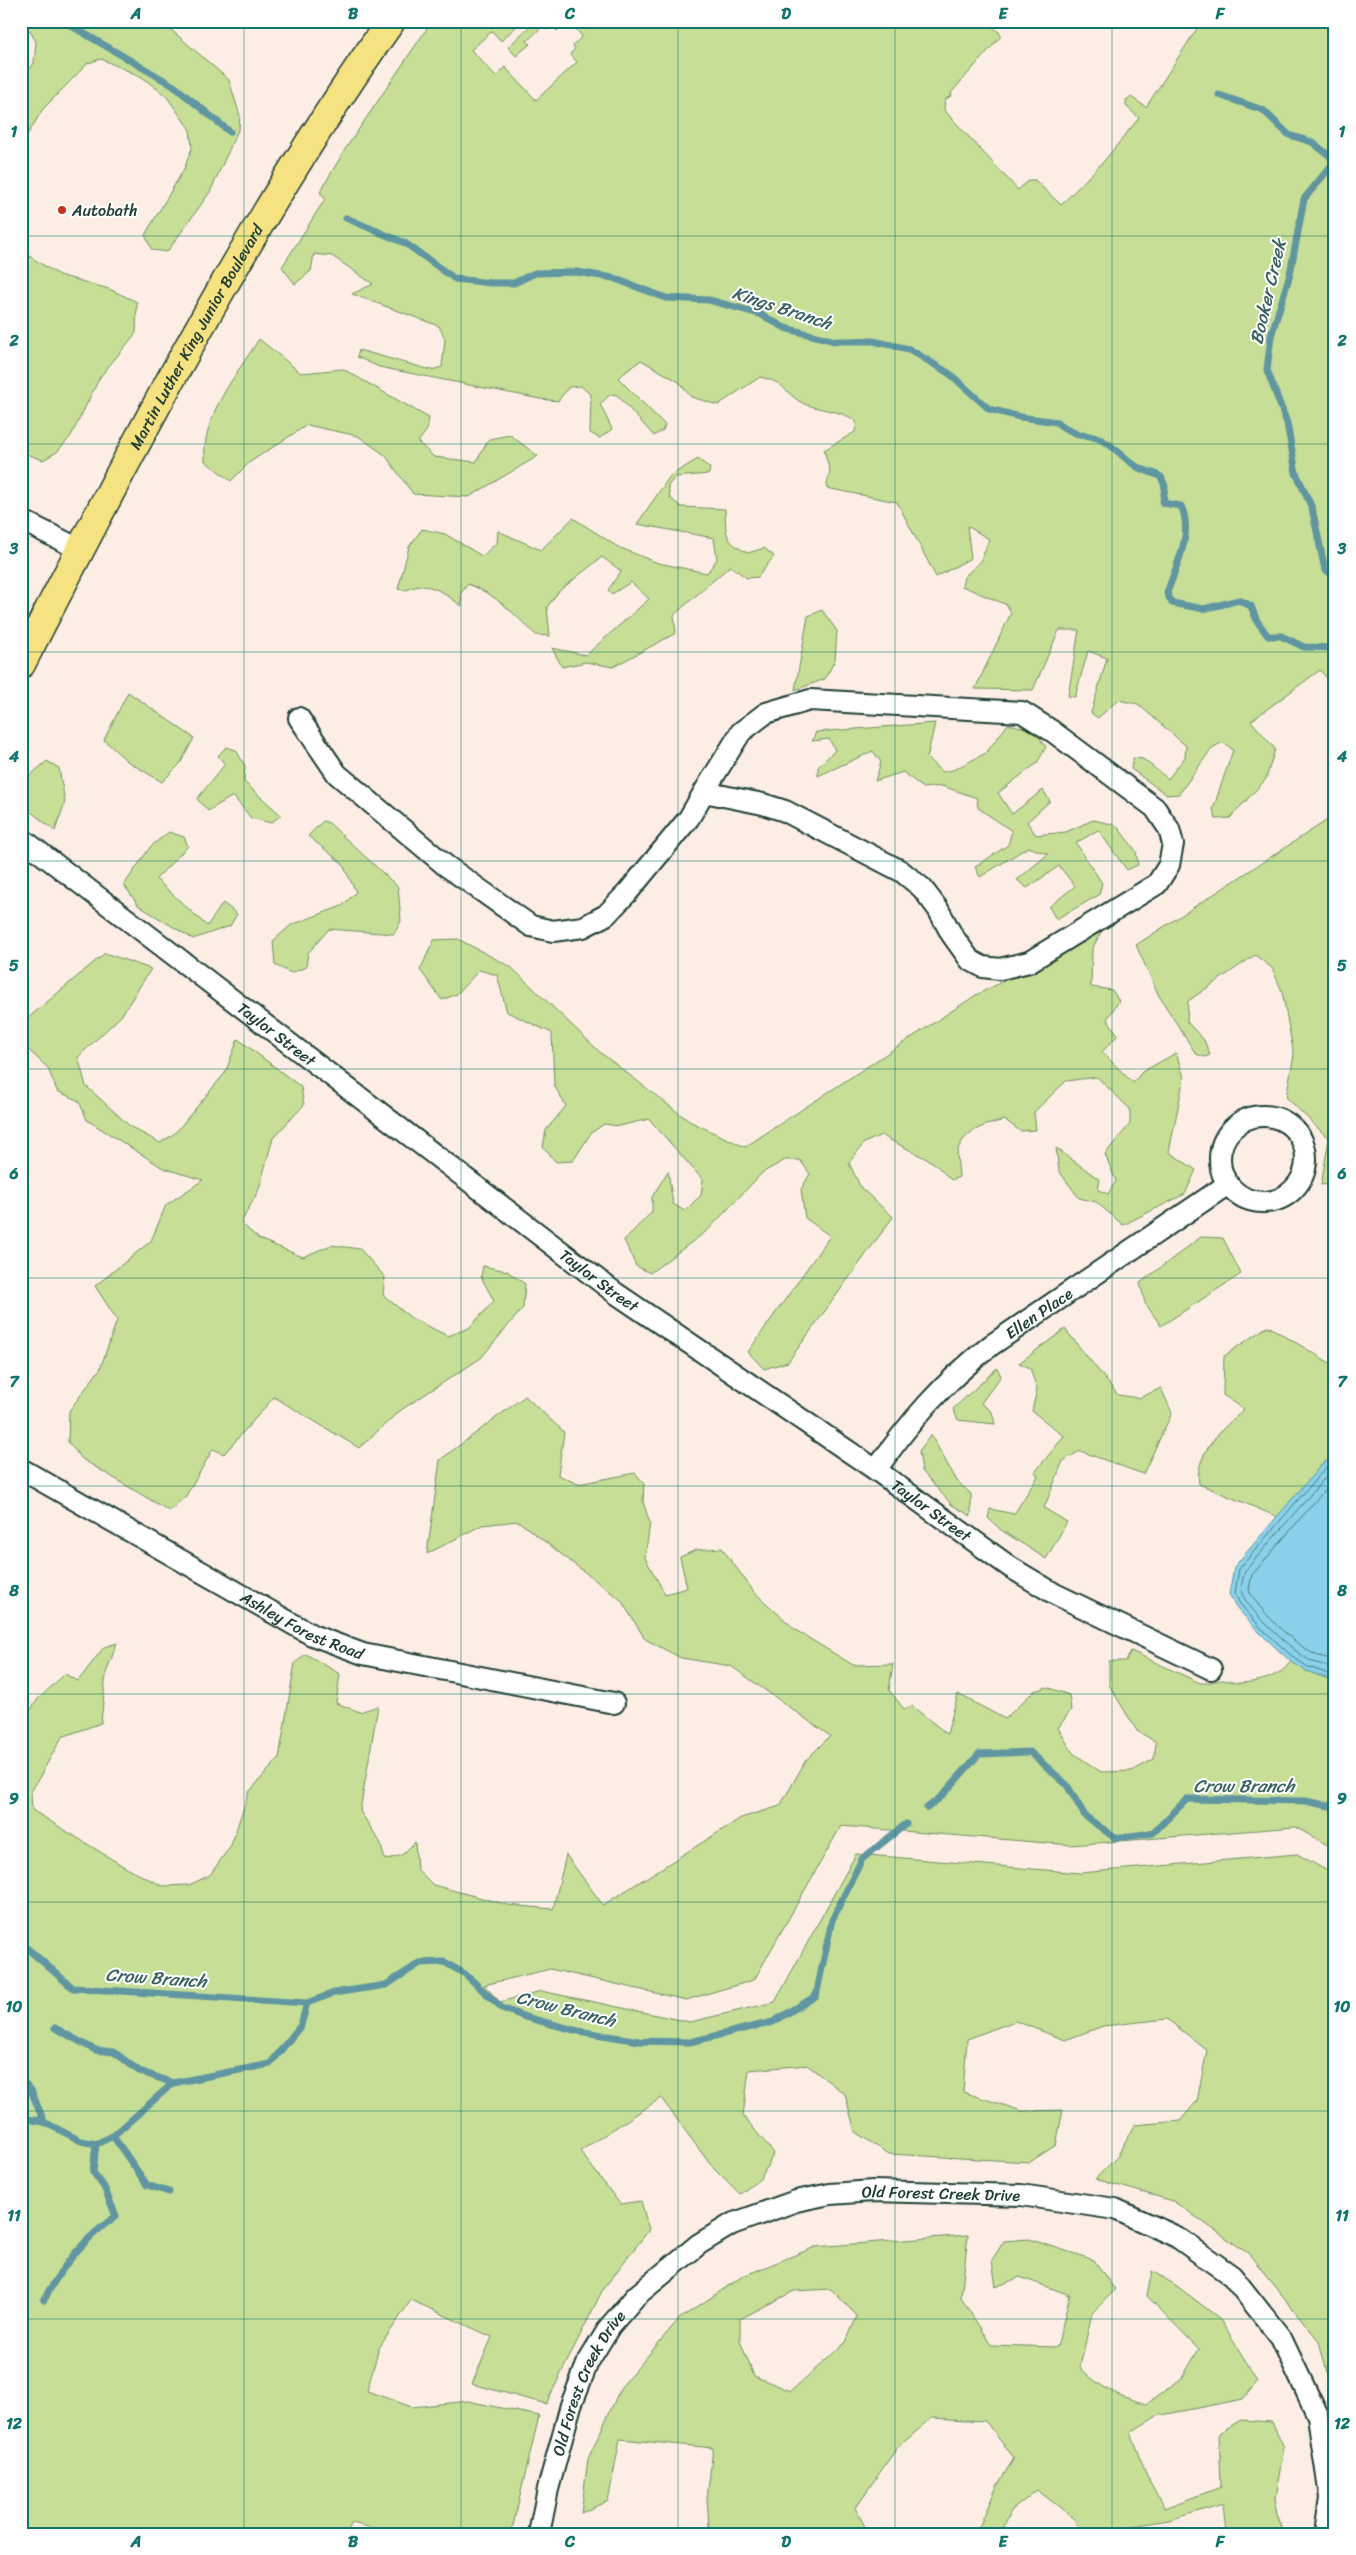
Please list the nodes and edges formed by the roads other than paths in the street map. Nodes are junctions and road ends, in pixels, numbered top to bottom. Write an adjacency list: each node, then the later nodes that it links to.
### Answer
1 (391, 21): 3 (main road, Martin Luther King Junior Boulevard)
2 (21, 520): 3 (street)
3 (81, 550): 4 (main road, Martin Luther King Junior Boulevard)
4 (21, 664)
5 (300, 718): 6 (street)
6 (704, 792): 6 (street)
7 (21, 838): 10 (street, Taylor Street)
8 (1228, 1184): 8 (street); 10 (street, Ellen Place)
9 (21, 1469): 12 (street, Ashley Forest Road)
10 (876, 1470): 11 (street, Taylor Street)
11 (1211, 1668)
12 (614, 1703)
13 (539, 2534): 14 (street, Old Forest Creek Drive)
14 (1325, 2534)

